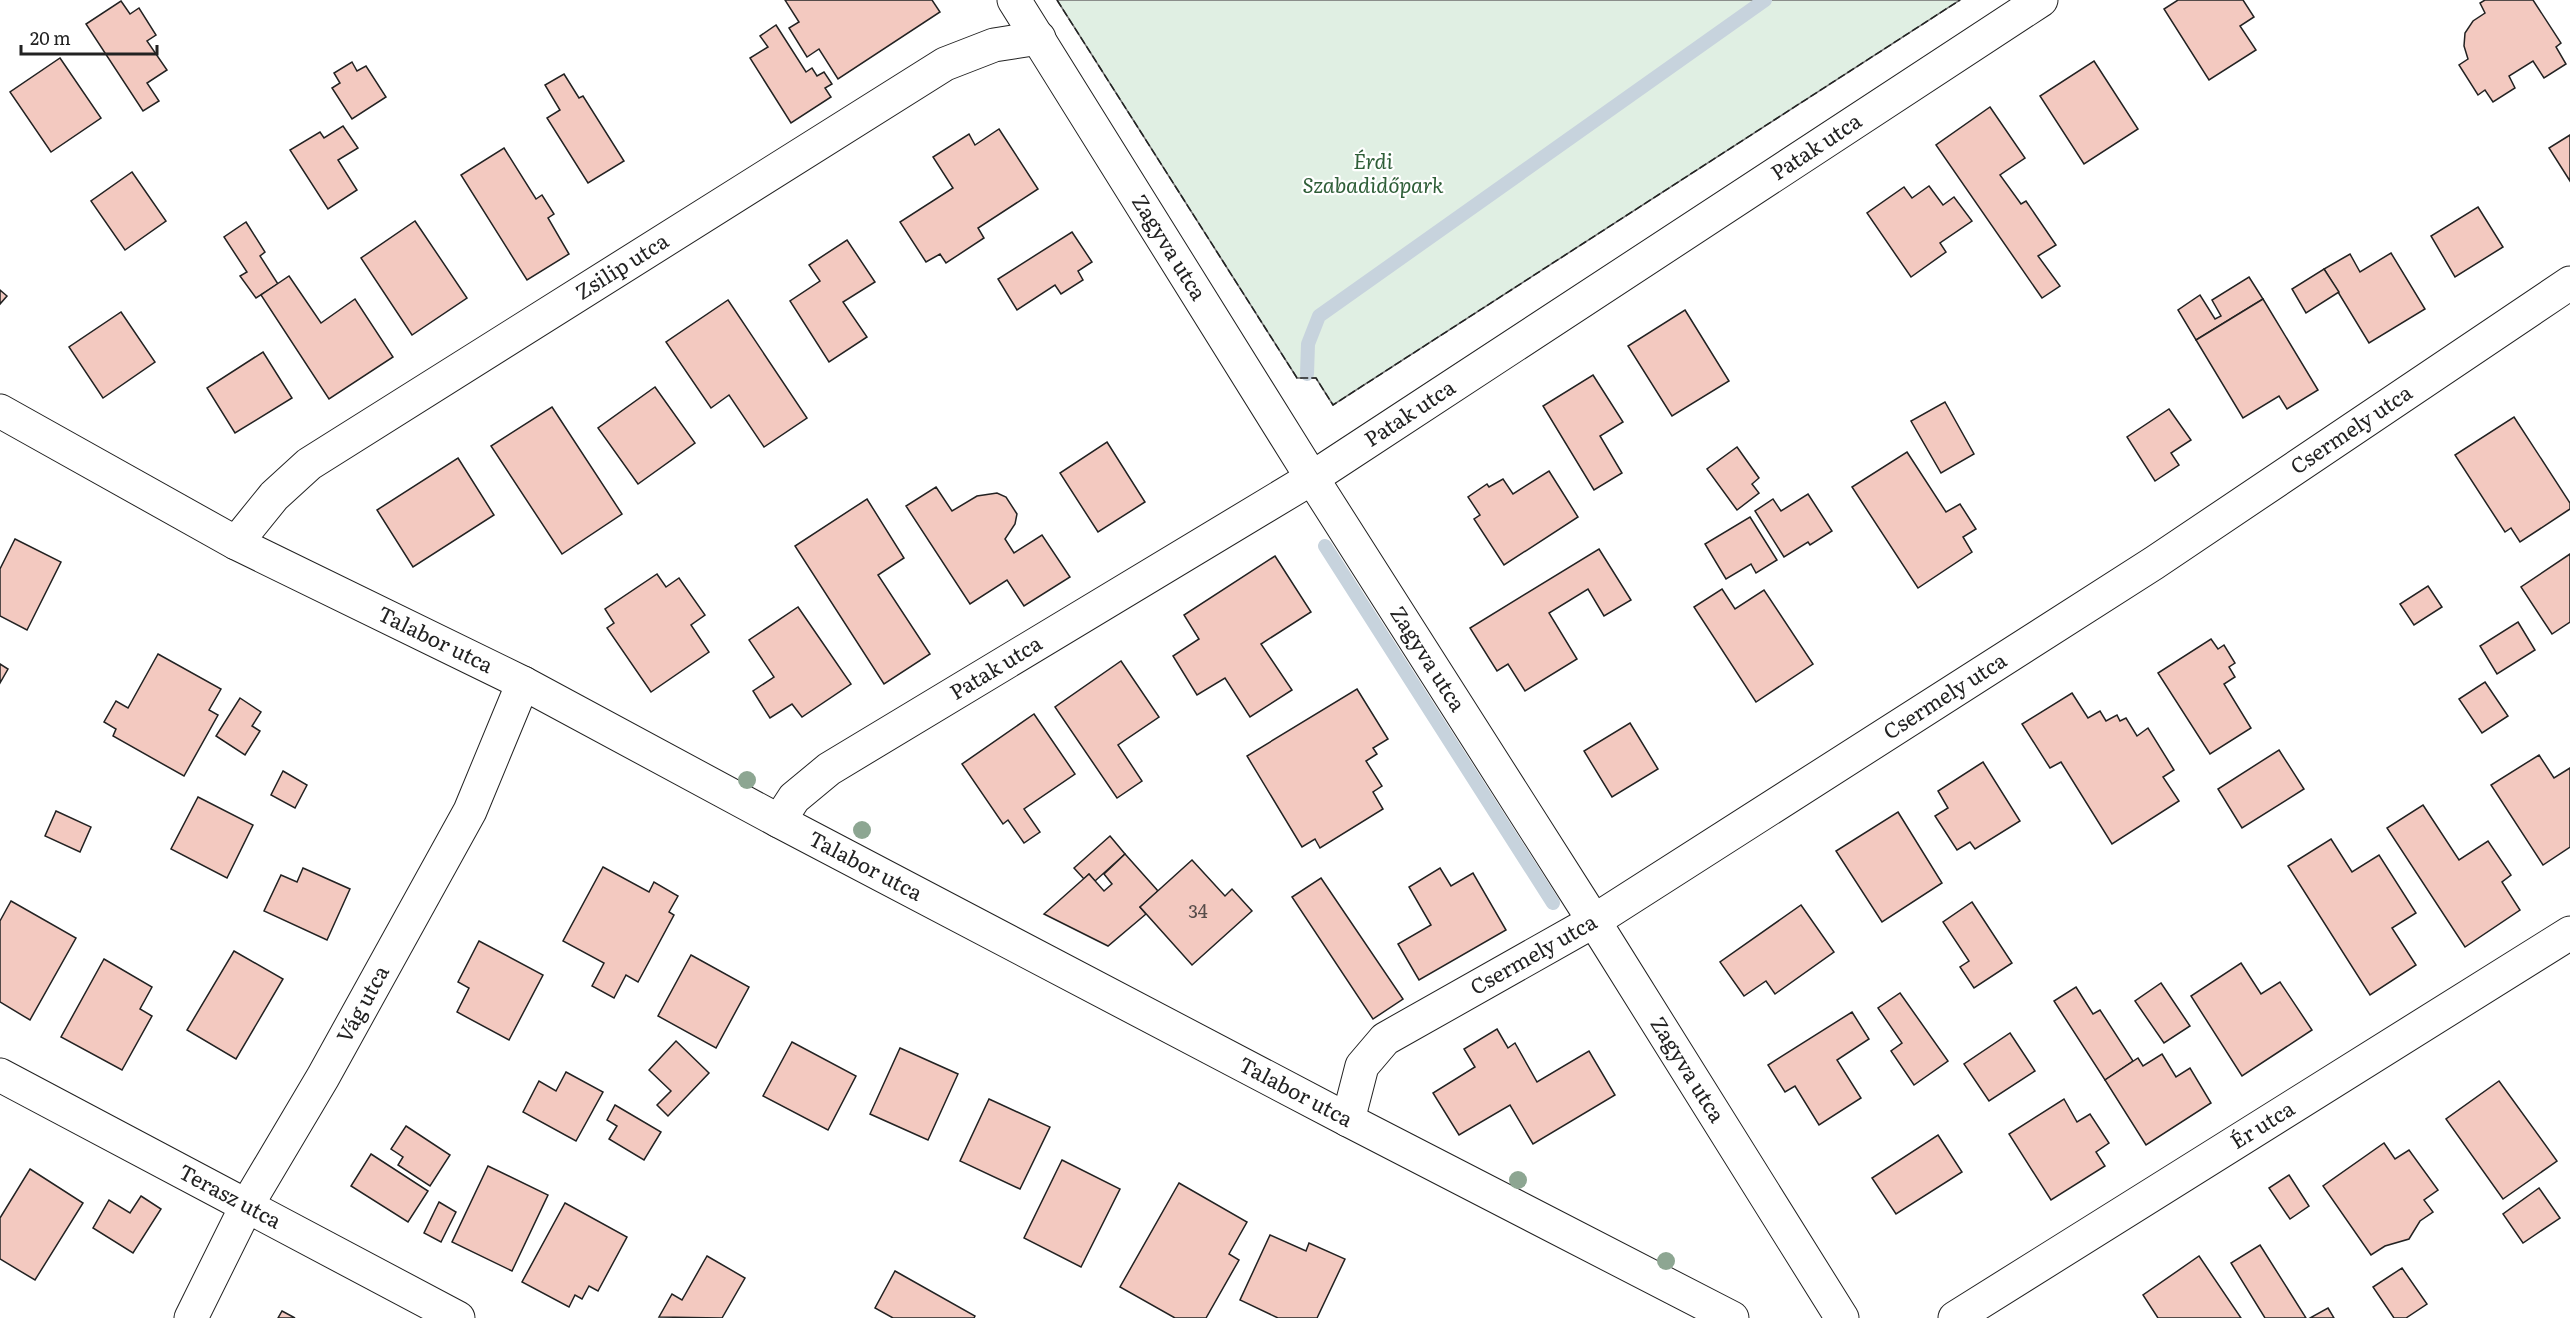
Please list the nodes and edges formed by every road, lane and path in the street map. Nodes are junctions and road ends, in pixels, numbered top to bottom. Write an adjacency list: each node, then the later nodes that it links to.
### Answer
1 (1014, 0): 3 (street, Zagyva utca)
2 (2041, 0): 6 (street, Patak utca)
3 (1039, 38): 6 (street, Zagyva utca); 7 (street, Zsilip utca)
4 (2570, 283): 10 (street, Csermely utca)
5 (0, 411): 7 (street, Talabor utca)
6 (1312, 478): 9 (street, Patak utca); 10 (street, Zagyva utca)
7 (236, 543): 8 (street, Talabor utca)
8 (524, 683): 9 (street, Talabor utca); 14 (street, Vág utca)
9 (779, 821): 13 (street, Talabor utca)
10 (1594, 921): 13 (street, Csermely utca); 18 (street, Zagyva utca)
11 (2570, 933): 19 (street, Ér utca)
12 (0, 1076): 14 (street, Terasz utca)
13 (1348, 1120): 17 (street, Talabor utca)
14 (247, 1204): 15 (street, Vág utca); 16 (street, Terasz utca)
15 (191, 1318)
16 (458, 1318)
17 (1732, 1318)
18 (1842, 1318)
19 (1955, 1318)

